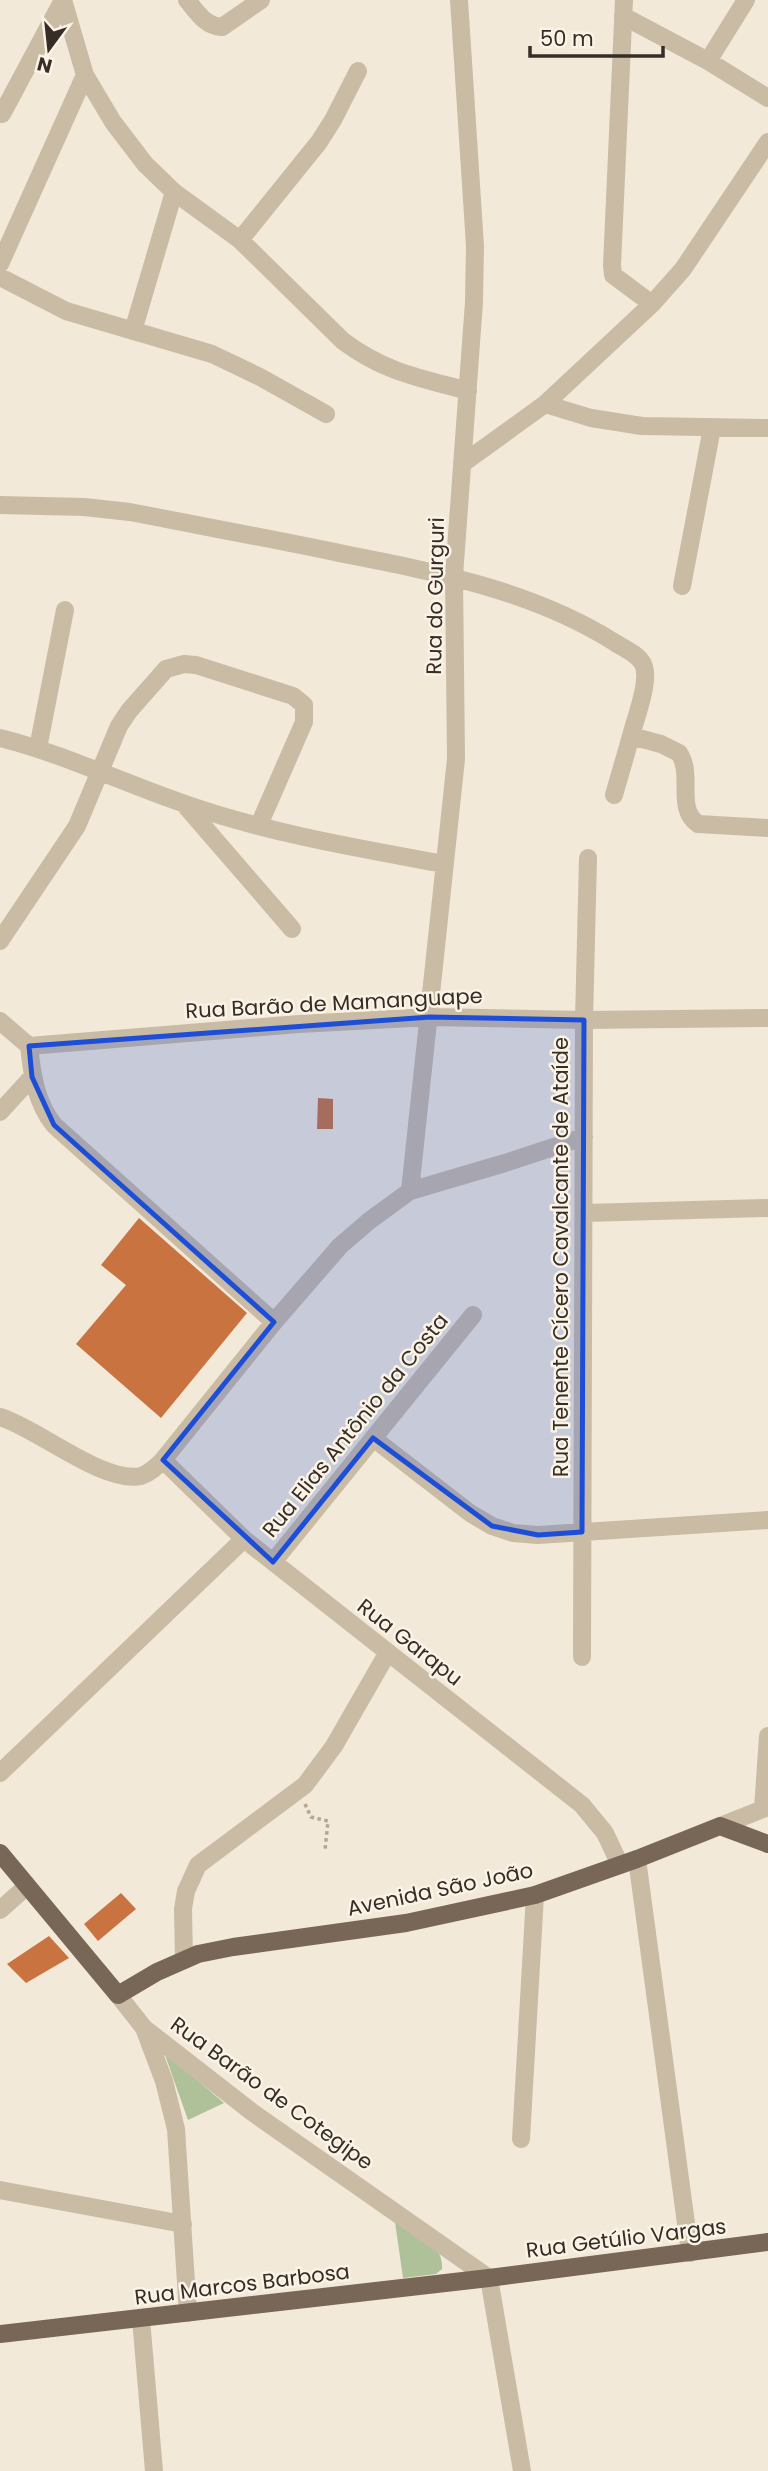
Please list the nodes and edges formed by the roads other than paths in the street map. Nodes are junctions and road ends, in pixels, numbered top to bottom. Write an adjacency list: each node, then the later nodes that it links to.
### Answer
1 (63, 0): 9 (street); 11 (street)
2 (187, 0): 3 (street)
3 (261, 0)
4 (458, 0): 19 (street, Rua do Gurguri)
5 (746, 0): 7 (street)
6 (623, 8): 7 (street); 17 (street)
7 (708, 61): 10 (street)
8 (358, 71): 14 (street)
9 (85, 75): 13 (street); 15 (street)
10 (768, 98)
11 (2, 114)
12 (768, 142): 17 (street)
13 (174, 192): 14 (street); 18 (street)
14 (240, 240): 19 (street)
15 (0, 264)
16 (0, 277): 18 (street)
17 (652, 304): 20 (street)
18 (133, 331): 21 (street)
19 (468, 391): 24 (street, Rua do Gurguri)
20 (545, 404): 22 (street); 24 (street)
21 (326, 414)
22 (712, 428): 23 (street); 27 (street)
23 (768, 429)
24 (462, 464): 26 (street, Rua do Gurguri)
25 (0, 505): 26 (street)
26 (454, 576): 29 (street); 38 (street, Rua do Gurguri)
27 (682, 586)
28 (65, 610): 31 (street)
29 (631, 736): 33 (street); 36 (street)
30 (0, 738): 31 (street)
31 (38, 748): 32 (street)
32 (99, 772): 34 (street); 35 (street); 40 (street)
33 (614, 795)
34 (184, 804): 35 (street); 39 (street)
35 (259, 825): 38 (street)
36 (768, 828)
37 (588, 858): 43 (street, Rua Tenente Cícero Cavalcante de Ataíde)
38 (444, 864): 41 (street, Rua do Gurguri)
39 (292, 929)
40 (0, 941)
41 (430, 1017): 43 (street, Rua Barão de Mamanguape); 45 (street, Rua Barão de Mamanguape); 49 (street, Rua do Gurguri)
42 (768, 1018): 43 (street, Rua Barão de Mamanguape)
43 (584, 1020): 48 (street, Rua Tenente Cícero Cavalcante de Ataíde)
44 (0, 1021): 45 (street)
45 (29, 1046): 46 (street)
46 (32, 1077): 47 (street); 53 (street)
47 (0, 1112)
48 (584, 1137): 49 (street); 51 (street, Rua Tenente Cícero Cavalcante de Ataíde)
49 (410, 1191): 53 (street)
50 (768, 1208): 51 (street)
51 (585, 1213): 58 (street, Rua Tenente Cícero Cavalcante de Ataíde)
52 (473, 1315): 55 (street, Rua Elias Antônio da Costa)
53 (274, 1322): 56 (street)
54 (0, 1417): 56 (street)
55 (373, 1438): 58 (street); 60 (street, Rua Elias Antônio da Costa)
56 (163, 1460): 59 (street, Rua Garapu)
57 (768, 1520): 58 (street)
58 (582, 1532): 62 (street, Rua Tenente Cícero Cavalcante de Ataíde)
59 (244, 1539): 60 (street, Rua Garapu); 64 (street)
60 (273, 1562): 61 (street, Rua Garapu)
61 (388, 1652): 69 (street, Rua Garapu); 73 (street)
62 (582, 1657)
63 (768, 1736): 65 (street)
64 (0, 1773)
65 (765, 1808): 66 (street, Avenida São João)
66 (720, 1826): 67 (main road); 69 (main road, Avenida São João)
67 (768, 1844)
68 (0, 1853): 70 (main road, Rua Barão de Cotegipe)
69 (629, 1862): 71 (main road, Avenida São João); 80 (street, Rua Garapu)
70 (27, 1886): 72 (street); 74 (main road, Rua Barão de Cotegipe)
71 (535, 1895): 73 (main road, Avenida São João); 76 (street)
72 (0, 1910)
73 (184, 1960): 74 (main road, Avenida São João)
74 (118, 1995): 75 (street, Rua Barão de Cotegipe)
75 (144, 2028): 78 (street); 81 (street, Rua Barão de Cotegipe)
76 (521, 2139)
77 (0, 2190): 78 (street)
78 (183, 2224): 82 (street)
79 (768, 2242): 80 (main road, Rua Getúlio Vargas)
80 (690, 2253): 81 (main road, Rua Getúlio Vargas)
81 (489, 2278): 82 (main road, Rua Marcos Barbosa); 86 (street)
82 (188, 2313): 83 (main road, Rua Marcos Barbosa)
83 (141, 2319): 84 (main road, Rua Marcos Barbosa); 85 (street)
84 (0, 2334)
85 (154, 2471)
86 (522, 2471)

